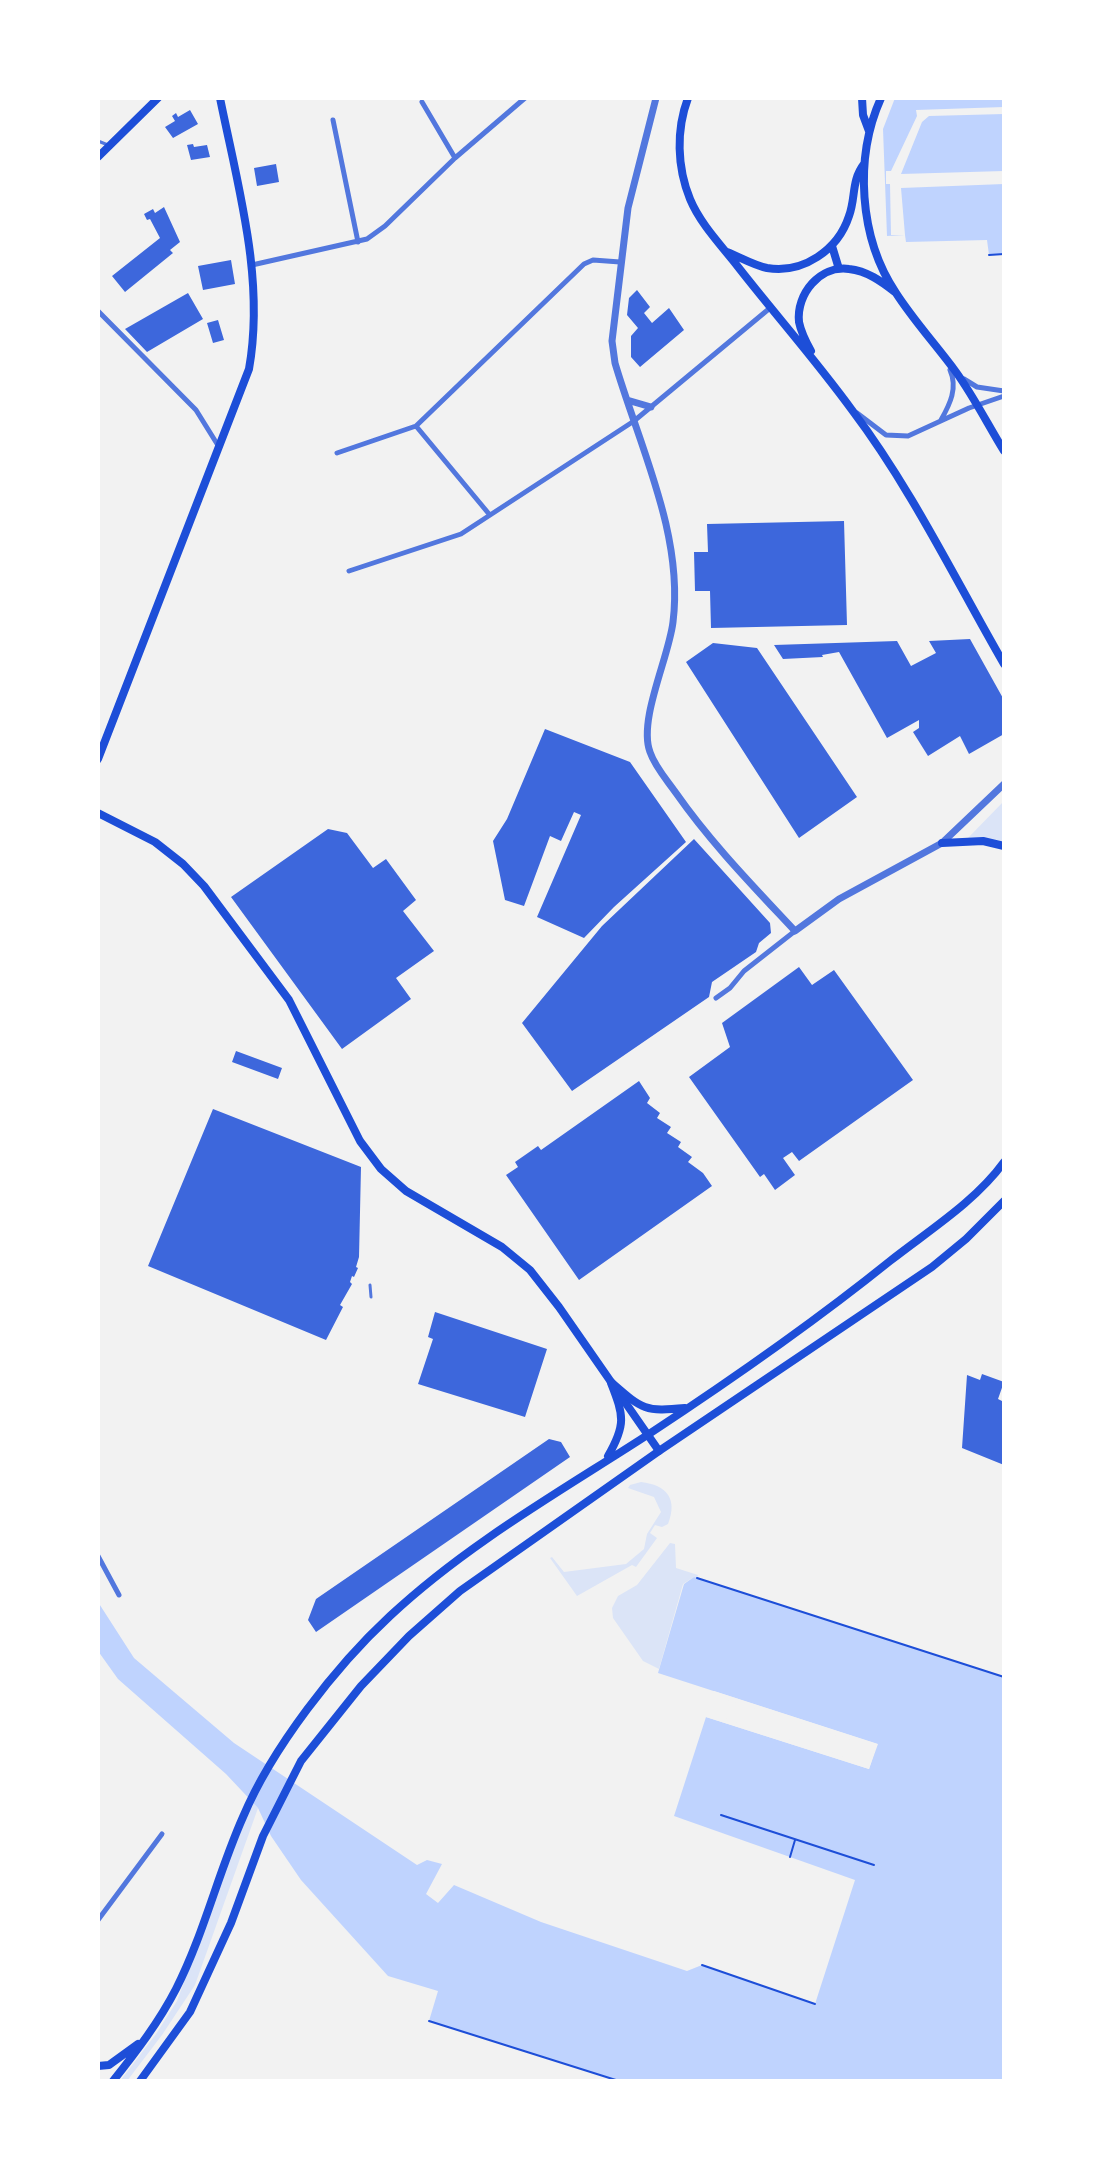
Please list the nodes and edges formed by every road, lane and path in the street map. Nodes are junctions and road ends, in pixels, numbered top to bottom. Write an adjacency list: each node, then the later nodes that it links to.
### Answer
1 (158, 98): 12 (main road)
2 (220, 98): 22 (main road)
3 (525, 98): 14 (street)
4 (656, 98): 21 (street)
5 (688, 98): 18 (main road)
6 (862, 98): 10 (main road)
7 (881, 98): 10 (main road)
8 (422, 102): 14 (street)
9 (333, 120): 16 (street)
10 (869, 132): 15 (main road)
11 (98, 141): 12 (lane)
12 (108, 145): 13 (main road)
13 (98, 157)
14 (455, 158): 16 (street)
15 (864, 164): 17 (main road); 24 (main road)
16 (358, 242): 22 (street)
17 (832, 246): 18 (main road); 23 (main road)
18 (726, 252): 25 (main road)
19 (1004, 254): 20 (path)
20 (989, 255)
21 (620, 262): 31 (street); 37 (street)
22 (252, 265): 38 (main road)
23 (839, 269): 24 (main road); 28 (main road)
24 (895, 292): 27 (main road)
25 (770, 308): 28 (main road); 33 (street)
26 (98, 311): 38 (street)
27 (945, 358): 29 (main road); 36 (street)
28 (816, 363): 34 (main road)
29 (958, 375): 30 (street); 32 (main road)
30 (1004, 394): 32 (street)
31 (627, 400): 33 (street); 35 (street)
32 (977, 406): 36 (street); 39 (main road)
33 (651, 407): 35 (street)
34 (852, 410): 36 (street); 43 (main road)
35 (634, 421): 41 (street); 49 (street)
36 (941, 421)
37 (416, 426): 40 (street); 41 (street)
38 (220, 448): 44 (main road)
39 (1004, 451)
40 (337, 453)
41 (489, 514): 42 (street)
42 (349, 571)
43 (1004, 664)
44 (98, 759)
45 (1004, 784): 47 (street)
46 (98, 813): 55 (main road)
47 (942, 843): 48 (main road); 49 (street)
48 (1004, 846)
49 (795, 931): 50 (street)
50 (716, 998)
51 (1004, 1162): 56 (main road)
52 (1004, 1201): 58 (main road)
53 (370, 1285): 54 (lane)
54 (371, 1297)
55 (611, 1382): 56 (main road); 57 (main road); 59 (main road)
56 (686, 1408): 57 (main road)
57 (648, 1435): 58 (main road); 59 (main road)
58 (659, 1451): 76 (main road)
59 (607, 1459): 73 (main road)
60 (98, 1556): 62 (street)
61 (697, 1578): 63 (path)
62 (119, 1595)
63 (1004, 1677)
64 (721, 1815): 66 (path)
65 (162, 1834): 69 (street)
66 (795, 1840): 67 (path); 68 (path)
67 (790, 1857)
68 (874, 1865)
69 (98, 1920)
70 (702, 1965): 71 (path)
71 (815, 2004)
72 (429, 2021): 77 (path)
73 (146, 2039): 74 (main road); 75 (main road)
74 (98, 2066)
75 (113, 2081)
76 (140, 2081)
77 (619, 2081)

